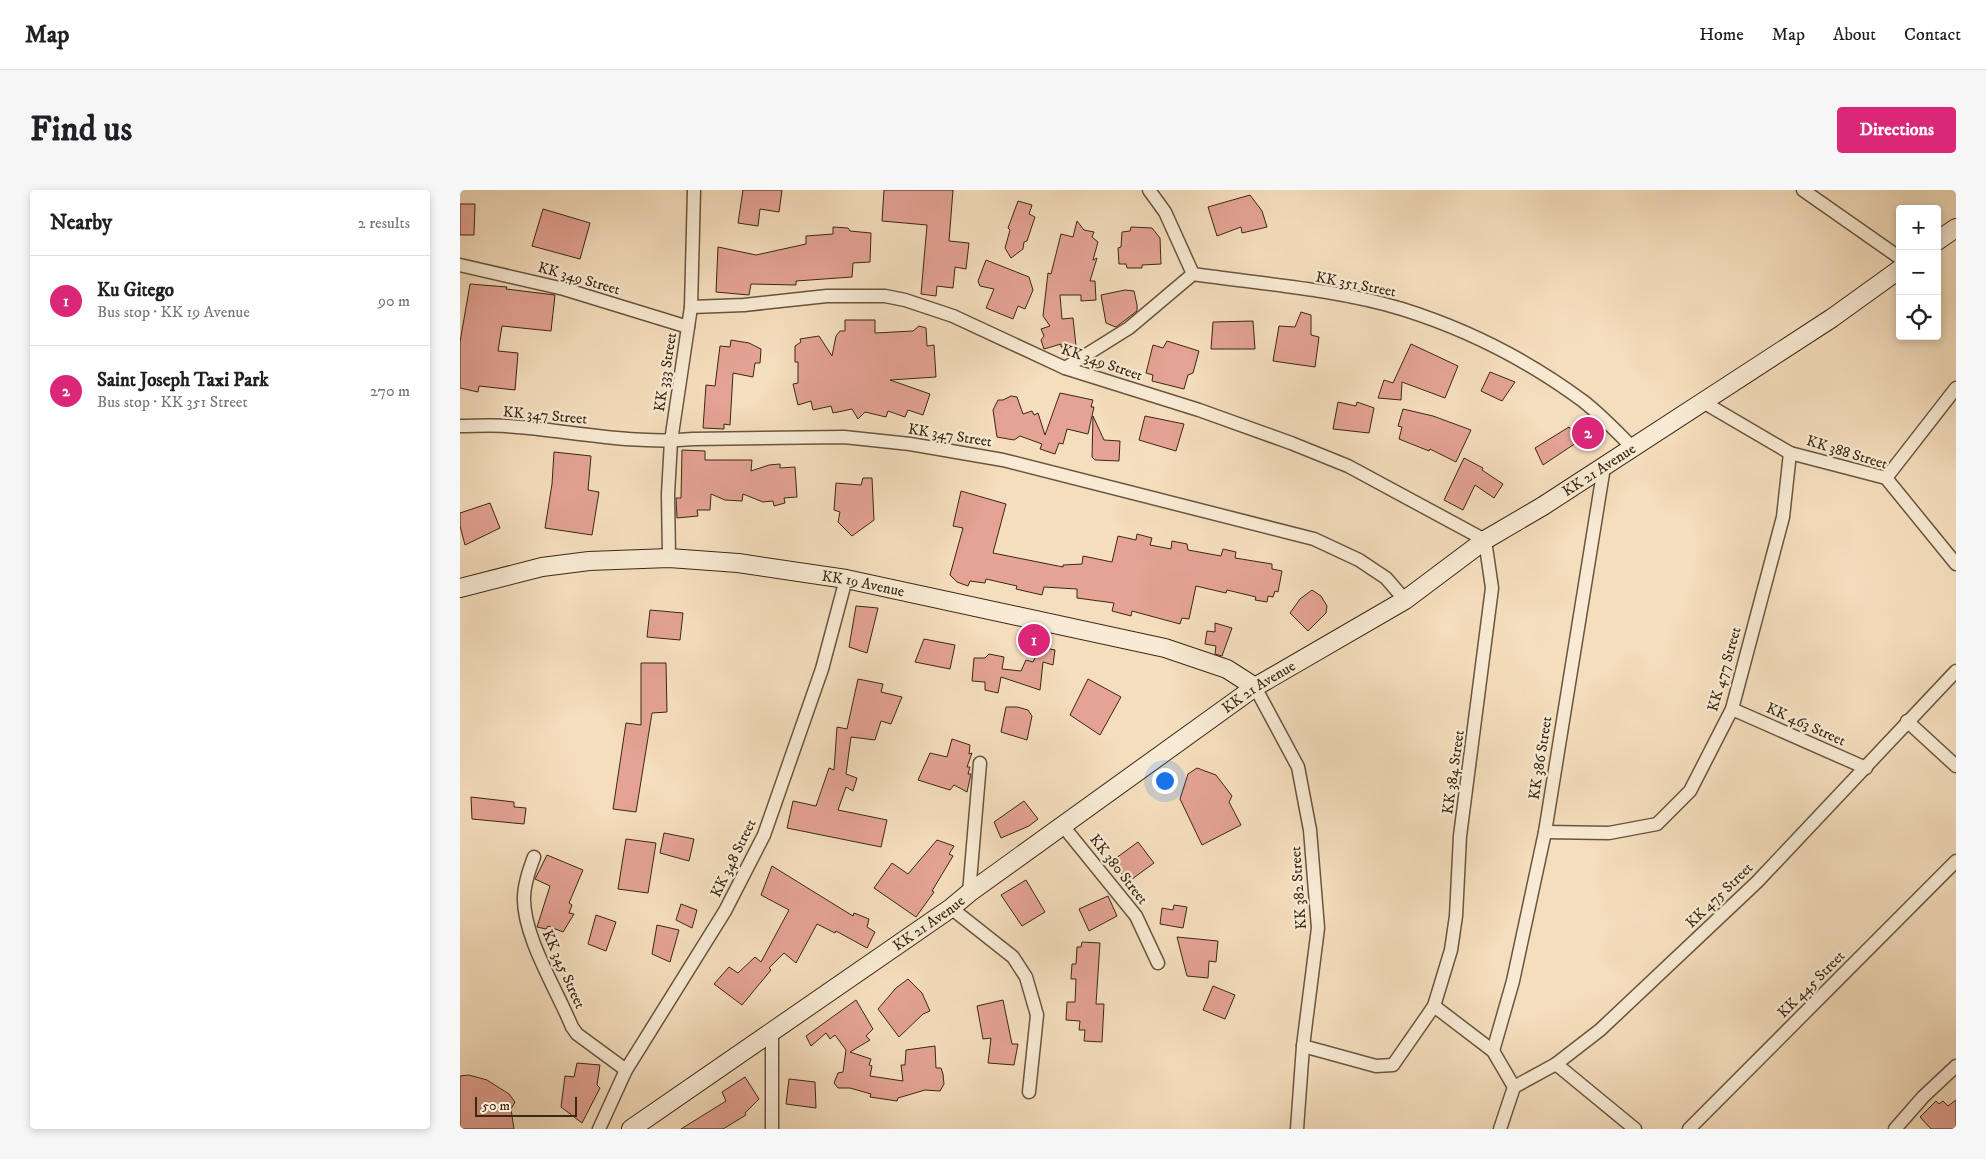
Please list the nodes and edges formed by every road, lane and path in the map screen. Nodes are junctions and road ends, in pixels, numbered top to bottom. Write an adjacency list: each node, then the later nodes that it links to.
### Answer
1 (694, 190): 10 (street, KK 333 Street)
2 (1149, 190): 9 (street)
3 (1803, 190): 6 (street)
4 (1956, 228): 5 (main road)
5 (1941, 238)
6 (1896, 255)
7 (460, 265): 11 (street, KK 349 Street)
8 (1896, 271): 14 (main road, KK 21 Avenue)
9 (1193, 274): 12 (street); 17 (street, KK 351 Street)
10 (691, 307): 11 (street, KK 333 Street); 12 (street, KK 349 Street)
11 (688, 327): 16 (street, KK 333 Street)
12 (1064, 368): 21 (street, KK 349 Street)
13 (1956, 388): 20 (street)
14 (1703, 402): 17 (main road, KK 21 Avenue); 18 (street, KK 388 Street)
15 (460, 426): 16 (street, KK 347 Street)
16 (671, 441): 22 (street, KK 333 Street); 26 (street, KK 347 Street)
17 (1633, 448): 19 (main road, KK 21 Avenue)
18 (1790, 453): 20 (street, KK 388 Street); 29 (street, KK 477 Street)
19 (1604, 466): 21 (main road, KK 21 Avenue); 35 (street, KK 386 Street)
20 (1886, 478): 23 (street, KK 388 Street)
21 (1485, 540): 26 (main road, KK 21 Avenue); 41 (street, KK 384 Street)
22 (669, 558): 24 (main road, KK 19 Avenue); 25 (main road, KK 19 Avenue)
23 (1956, 564)
24 (846, 579): 28 (main road, KK 19 Avenue); 47 (street, KK 348 Street)
25 (460, 588)
26 (1405, 600): 28 (main road, KK 21 Avenue)
27 (1956, 671): 30 (street, KK 475 Street)
28 (1255, 686): 34 (main road, KK 21 Avenue); 43 (street, KK 382 Street)
29 (1732, 709): 33 (street, KK 463 Street); 35 (street, KK 477 Street)
30 (1907, 721): 32 (street); 33 (street, KK 475 Street)
31 (980, 764): 38 (street)
32 (1956, 766)
33 (1866, 768): 45 (street, KK 475 Street)
34 (1064, 826): 38 (main road, KK 21 Avenue); 40 (street, KK 380 Street)
35 (1545, 832): 44 (street, KK 386 Street)
36 (534, 857): 47 (street, KK 345 Street)
37 (1956, 861): 56 (street, KK 445 Street)
38 (969, 893): 39 (main road, KK 21 Avenue)
39 (951, 908): 42 (main road, KK 21 Avenue); 49 (street)
40 (1158, 963)
41 (1434, 1006): 43 (street, KK 384 Street); 44 (street)
42 (772, 1031): 51 (main road, KK 21 Avenue); 52 (street)
43 (1302, 1046): 53 (street, KK 382 Street)
44 (1492, 1050): 48 (street)
45 (1556, 1064): 48 (street, KK 475 Street); 55 (street)
46 (1956, 1066): 57 (street)
47 (626, 1070): 50 (street, KK 348 Street)
48 (1514, 1087): 54 (street)
49 (1029, 1092)
50 (599, 1129)
51 (631, 1129)
52 (772, 1129)
53 (1297, 1129)
54 (1500, 1129)
55 (1635, 1129)
56 (1689, 1129)
57 (1895, 1129)

